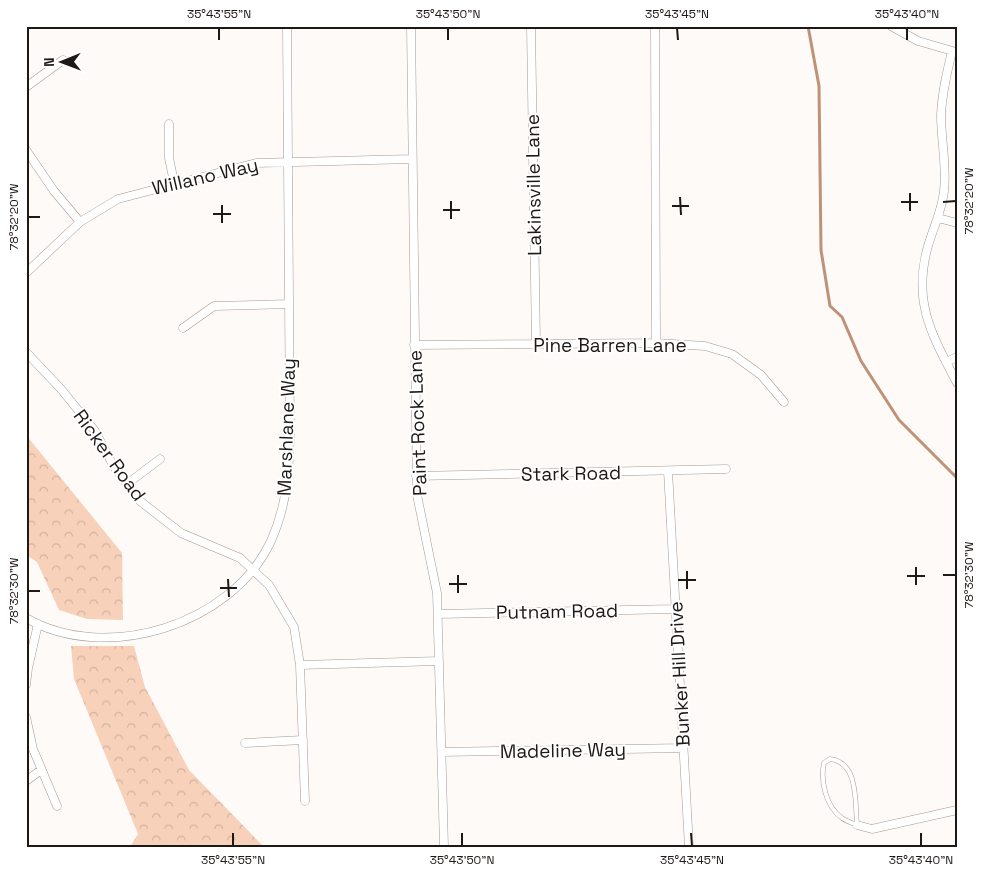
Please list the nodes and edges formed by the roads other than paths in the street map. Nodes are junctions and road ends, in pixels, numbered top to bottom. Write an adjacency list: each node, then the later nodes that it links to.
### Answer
1 (287, 26): 12 (street, Marshlane Way)
2 (410, 26): 11 (street, Paint Rock Lane)
3 (531, 26): 21 (street, Lakinsville Lane)
4 (655, 26): 20 (street)
5 (891, 26): 6 (street)
6 (954, 52): 14 (street)
7 (63, 60): 8 (street)
8 (26, 87)
9 (169, 124): 13 (street)
10 (26, 150): 15 (street)
11 (412, 159): 12 (street, Willano Way); 22 (street, Paint Rock Lane)
12 (287, 161): 13 (street, Willano Way); 18 (street, Marshlane Way)
13 (174, 182): 15 (street, Willano Way)
14 (938, 218): 16 (street); 25 (street)
15 (80, 222): 17 (street, Willano Way)
16 (957, 223)
17 (26, 272)
18 (289, 304): 19 (street); 33 (street, Marshlane Way)
19 (182, 328)
20 (656, 343): 21 (street, Pine Barren Lane); 27 (street, Pine Barren Lane)
21 (536, 344): 22 (street, Pine Barren Lane)
22 (414, 345): 31 (street, Paint Rock Lane)
23 (26, 352): 32 (street, Ricker Road)
24 (957, 357): 25 (street)
25 (946, 362): 26 (street)
26 (957, 383)
27 (784, 402)
28 (160, 459): 32 (street)
29 (726, 469): 30 (street, Stark Road)
30 (668, 472): 31 (street, Stark Road); 34 (street, Bunker Hill Drive)
31 (416, 476): 35 (street, Paint Rock Lane)
32 (127, 484): 33 (street, Ricker Road)
33 (254, 569): 37 (street, Marshlane Way); 39 (street, Ricker Road)
34 (675, 609): 35 (street, Putnam Road); 44 (street, Bunker Hill Drive)
35 (438, 614): 38 (street, Paint Rock Lane)
36 (26, 618): 37 (street, Marshlane Way)
37 (38, 624): 40 (street)
38 (439, 661): 39 (street); 45 (street, Paint Rock Lane)
39 (300, 665): 42 (street, Ricker Road)
40 (26, 685)
41 (26, 717): 46 (street)
42 (303, 740): 43 (street); 48 (street, Ricker Road)
43 (245, 742)
44 (683, 748): 45 (street, Madeline Way); 53 (street, Bunker Hill Drive)
45 (442, 752): 52 (street, Paint Rock Lane)
46 (41, 770): 47 (street); 49 (street)
47 (26, 781)
48 (305, 800)
49 (57, 806)
50 (957, 810): 51 (street)
51 (857, 825): 51 (lane)
52 (444, 847)
53 (689, 847)

